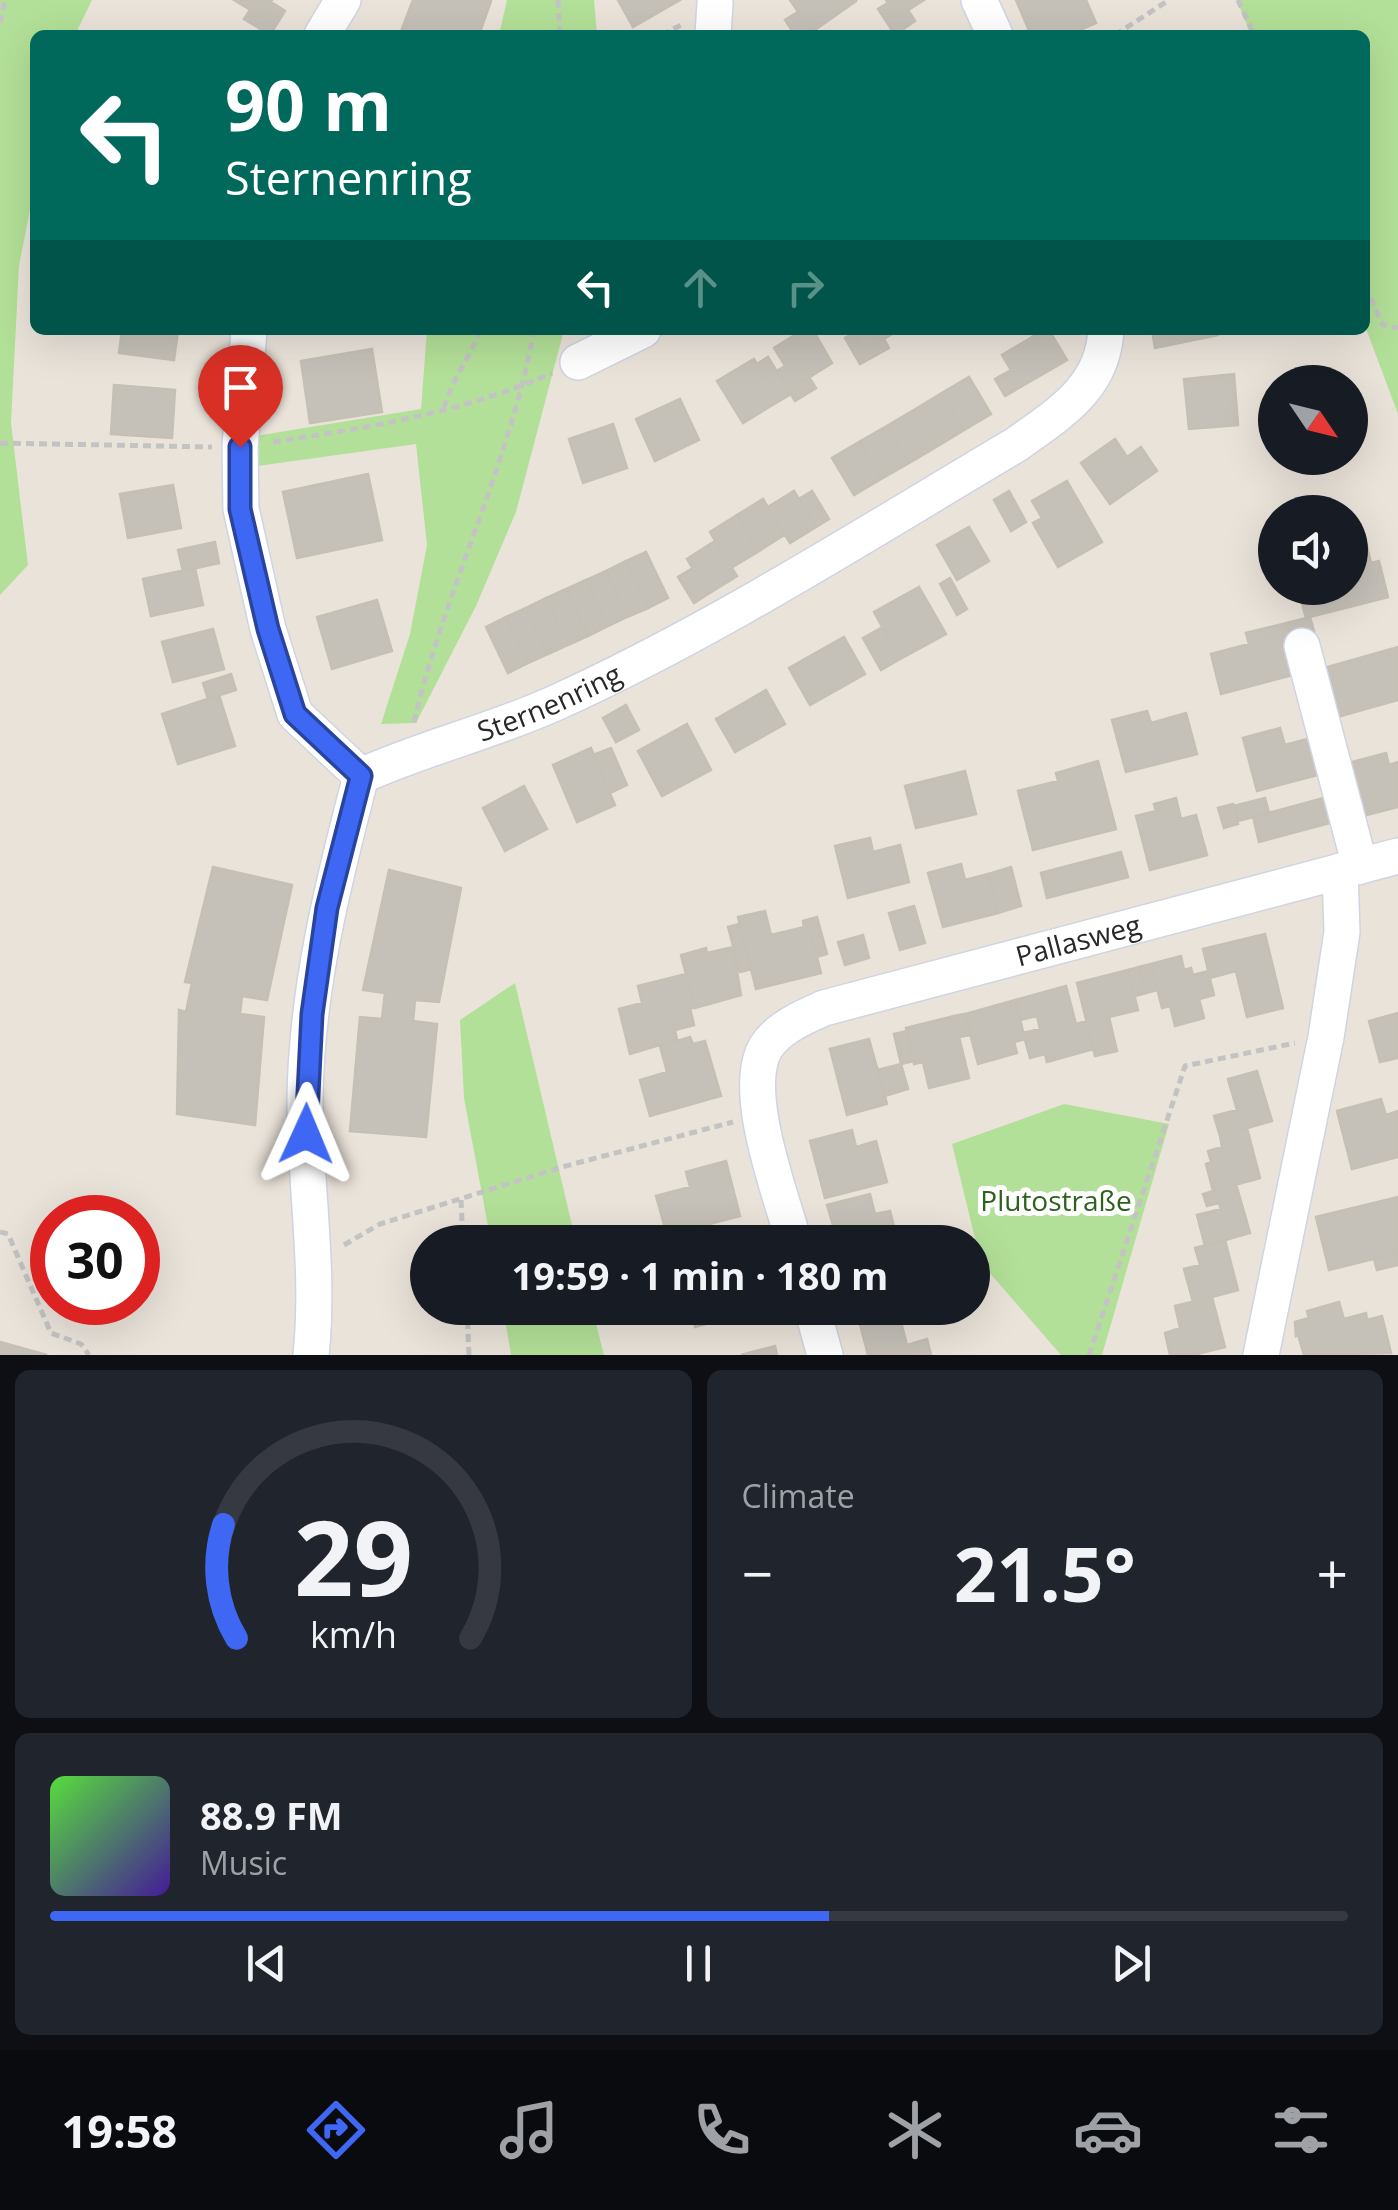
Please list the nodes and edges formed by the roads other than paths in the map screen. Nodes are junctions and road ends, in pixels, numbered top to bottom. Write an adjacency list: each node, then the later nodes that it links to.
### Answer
1 (343, 0): 3 (street)
2 (980, 0): 4 (street)
3 (325, 30)
4 (992, 30)
5 (249, 335): 10 (street)
6 (633, 335): 8 (street)
7 (1106, 335): 10 (street, Sternenring)
8 (578, 362)
9 (1302, 646): 12 (street)
10 (361, 776): 15 (street)
11 (1398, 856): 12 (street, Pallasweg)
12 (1350, 869): 13 (street, Pallasweg); 17 (street)
13 (789, 1225)
14 (817, 1325): 16 (street)
15 (311, 1355)
16 (825, 1355)
17 (1261, 1355)

